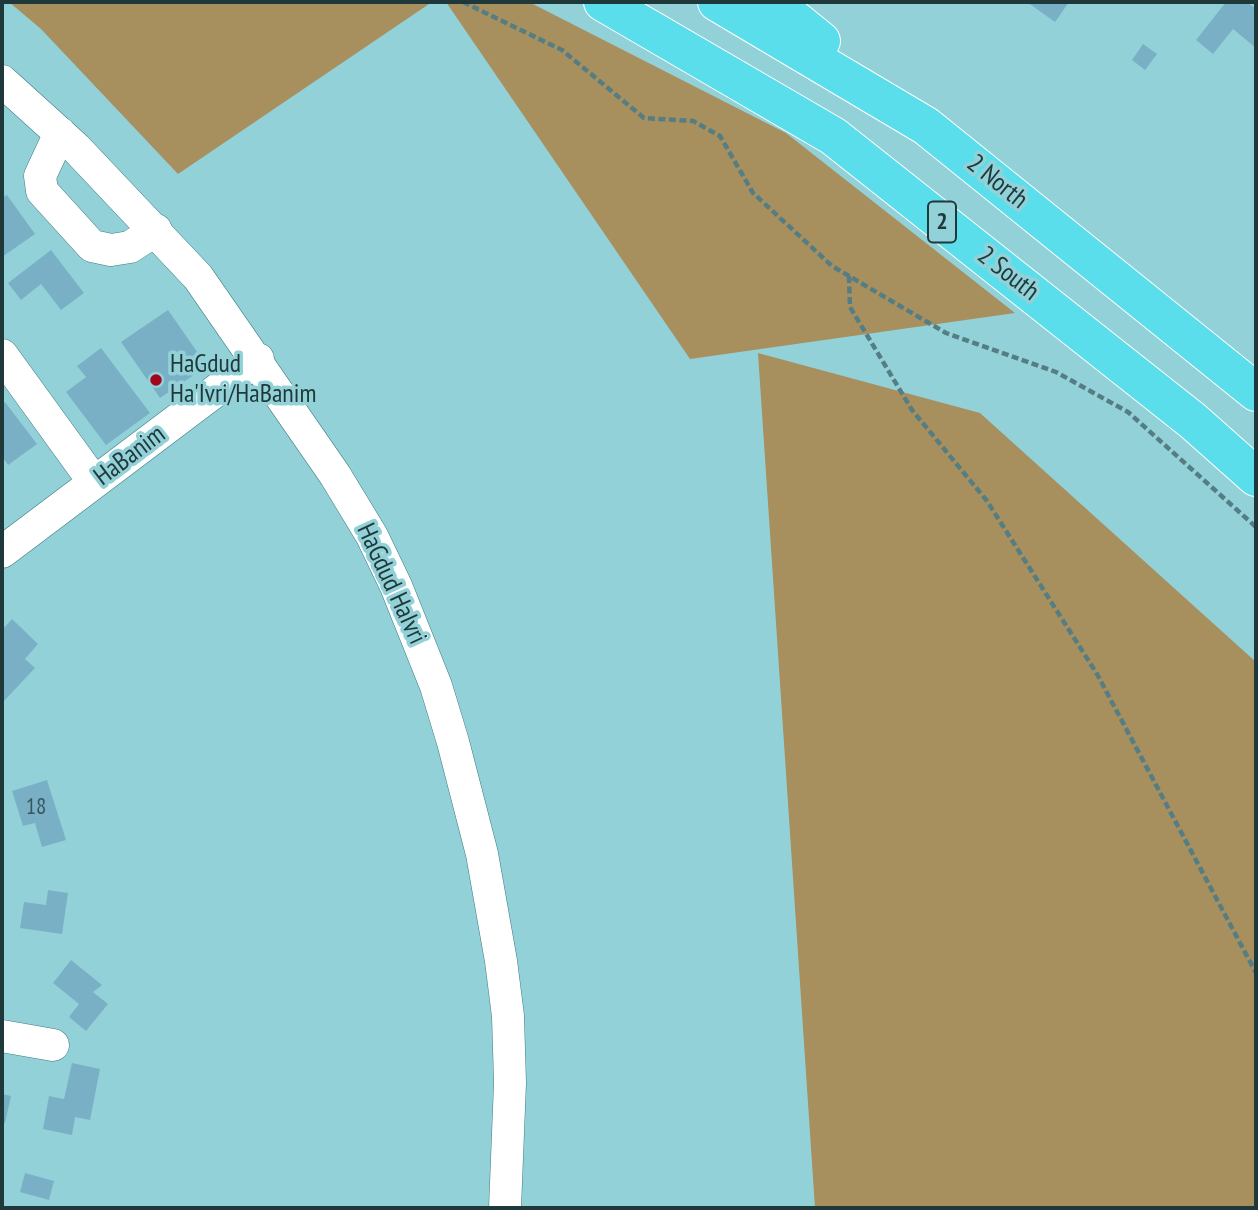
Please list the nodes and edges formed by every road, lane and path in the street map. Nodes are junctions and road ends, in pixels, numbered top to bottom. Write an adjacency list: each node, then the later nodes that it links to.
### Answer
1 (463, 2): 11 (path)
2 (589, 2): 6 (highway)
3 (603, 2): 6 (highway, 2 South / 2)
4 (717, 2): 8 (highway, 2 North)
5 (773, 2): 8 (highway)
6 (704, 61): 15 (highway, 2 South / 2)
7 (2, 81): 9 (street, HaGdud HaIvri)
8 (926, 126): 14 (highway, 2 North)
9 (60, 133): 10 (street, HaGdud HaIvri); 10 (street)
10 (156, 230): 13 (street, HaGdud HaIvri)
11 (849, 276): 17 (path); 19 (path)
12 (2, 355): 16 (street)
13 (258, 359): 16 (street, HaBanim); 22 (street, HaGdud HaIvri)
14 (1256, 392)
15 (1256, 477)
16 (94, 482): 18 (street, HaBanim)
17 (1256, 527)
18 (2, 552)
19 (1256, 973)
20 (2, 1036): 21 (street)
21 (53, 1045)
22 (505, 1208)

